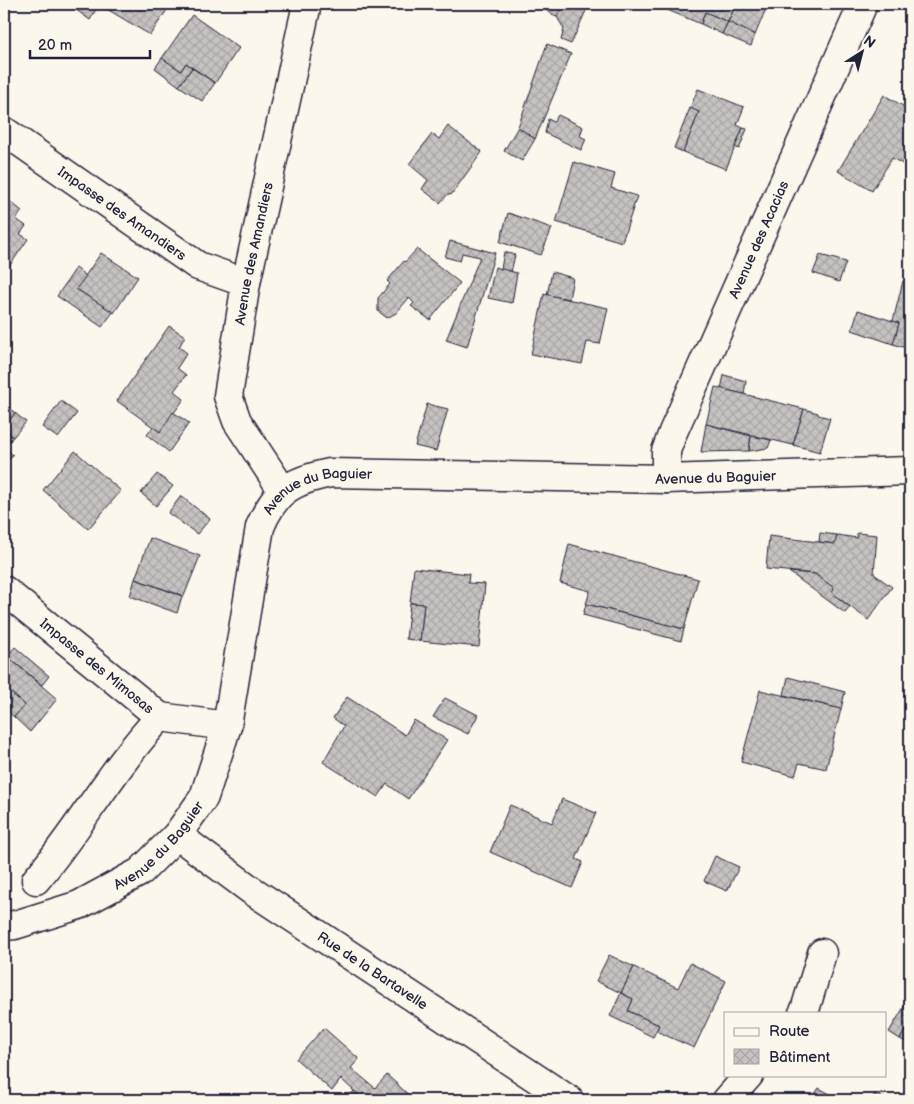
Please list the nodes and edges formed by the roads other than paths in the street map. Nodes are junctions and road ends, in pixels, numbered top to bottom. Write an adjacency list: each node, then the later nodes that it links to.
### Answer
1 (307, 4): 4 (street, Avenue des Amandiers)
2 (863, 4): 6 (street, Avenue des Acacias)
3 (4, 131): 4 (street, Impasse des Amandiers)
4 (246, 283): 7 (street, Avenue des Amandiers)
5 (910, 471): 6 (street, Avenue du Baguier)
6 (666, 479): 7 (street, Avenue du Baguier)
7 (283, 491): 10 (street, Avenue du Baguier)
8 (4, 590): 9 (street, Impasse des Mimosas)
9 (160, 717): 10 (street, Impasse des Mimosas); 12 (street)
10 (228, 726): 11 (street, Avenue du Baguier)
11 (178, 835): 13 (street, Avenue du Baguier); 17 (street, Rue de la Bartavelle)
12 (36, 880)
13 (4, 926)
14 (822, 953): 15 (street)
15 (804, 1012)
16 (747, 1076): 18 (street)
17 (569, 1100)
18 (727, 1100)

